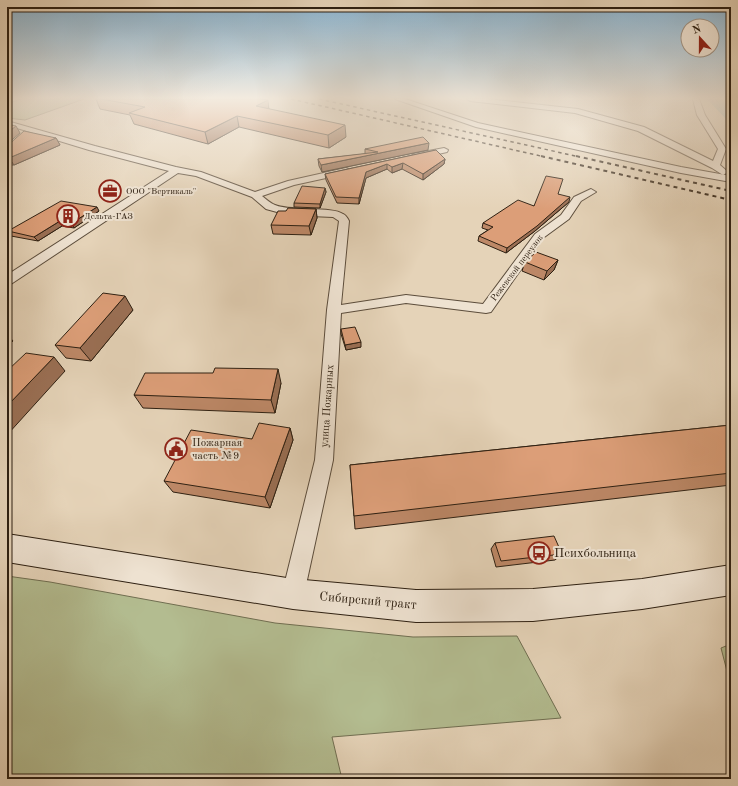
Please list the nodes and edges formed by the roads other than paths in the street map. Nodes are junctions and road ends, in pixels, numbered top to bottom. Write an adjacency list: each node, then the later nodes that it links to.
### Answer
1 (53, 136): 9 (street)
2 (525, 136): 10 (street)
3 (654, 136): 7 (street)
4 (714, 136): 7 (street)
5 (444, 150): 6 (street)
6 (407, 158)
7 (715, 166): 10 (street)
8 (354, 169): 12 (street)
9 (176, 170): 12 (street); 13 (street)
10 (731, 179)
11 (591, 192): 14 (street, Режевской переулок)
12 (255, 195): 14 (street, улица Пожарных)
13 (7, 281)
14 (334, 310): 17 (street, улица Пожарных)
15 (7, 548): 17 (main road, Сибирский тракт)
16 (729, 584): 17 (main road, Сибирский тракт)
17 (293, 594)

